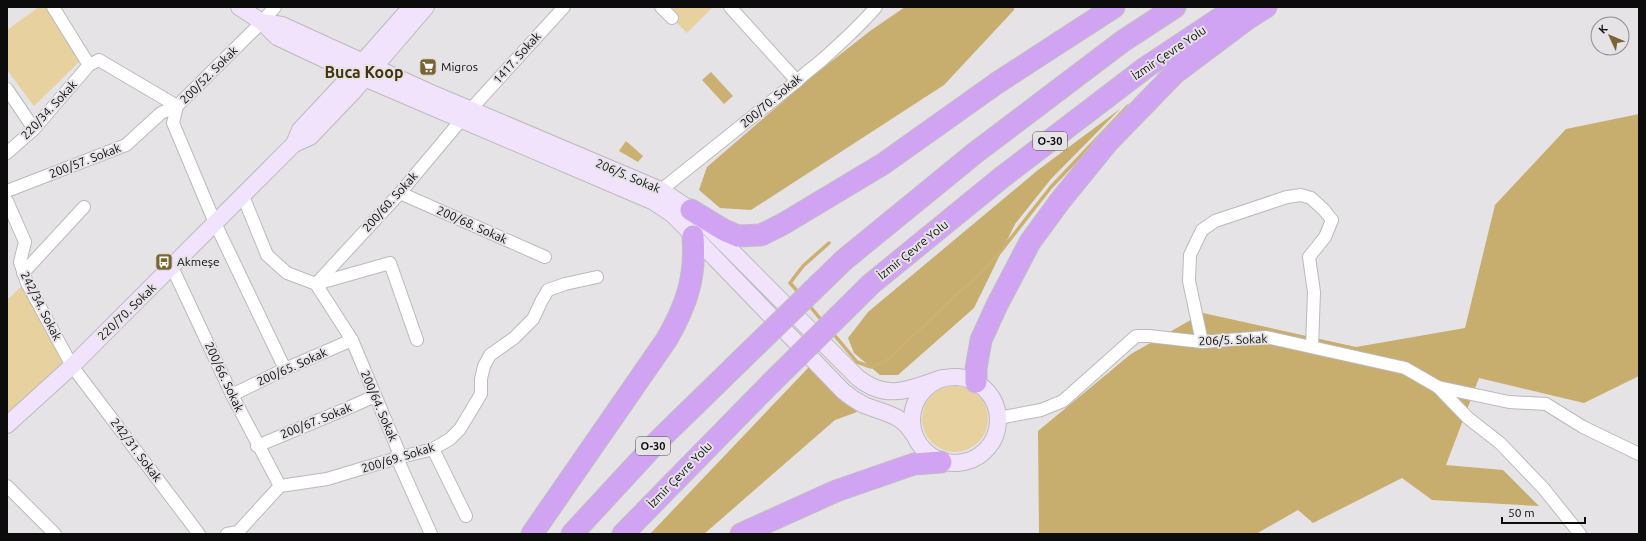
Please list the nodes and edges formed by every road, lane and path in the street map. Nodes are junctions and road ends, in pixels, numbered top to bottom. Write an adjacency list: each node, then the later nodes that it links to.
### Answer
1 (53, 7): 16 (street)
2 (239, 7): 15 (main road, 206/5. Sokak)
3 (275, 7): 15 (street, 200/52. Sokak)
4 (411, 7): 17 (main road)
5 (426, 7): 17 (main road)
6 (564, 7): 21 (street, 1417. Sokak)
7 (661, 7): 14 (street)
8 (730, 7): 18 (street)
9 (876, 7): 18 (street, 200/70. Sokak)
10 (1114, 7): 30 (highway)
11 (1175, 7): 65 (highway, O-30, bridge)
12 (1237, 7): 66 (highway, İzmir Çevre Yolu / O-30, bridge)
13 (1266, 7): 45 (highway)
14 (672, 18)
15 (262, 22): 17 (main road, 206/5. Sokak); 20 (street, 200/52. Sokak)
16 (90, 65): 20 (street, 200/52. Sokak); 22 (street, 220/34. Sokak)
17 (363, 70): 21 (main road, 206/5. Sokak); 27 (main road, 220/70. Sokak)
18 (797, 81): 24 (street, 200/70. Sokak)
19 (7, 89): 22 (street)
20 (177, 106): 25 (street, 200/57. Sokak); 31 (street)
21 (467, 114): 24 (main road, 206/5. Sokak); 26 (street, 200/60. Sokak); 32 (main road, 206/5. Sokak)
22 (34, 129): 23 (street, 220/34. Sokak)
23 (7, 153)
24 (661, 190): 30 (main road, 206/5. Sokak)
25 (7, 191)
26 (400, 192): 33 (street, 200/68. Sokak); 37 (street, 200/60. Sokak)
27 (243, 196): 31 (main road, 220/70. Sokak); 37 (street)
28 (7, 201): 35 (street, 242/34. Sokak)
29 (84, 207): 35 (street)
30 (691, 210): 44 (main road, 206/5. Sokak)
31 (215, 223): 34 (main road, 220/70. Sokak); 43 (street)
32 (693, 236): 51 (main road, 206/5. Sokak); 64 (highway)
33 (545, 257)
34 (172, 267): 42 (main road, 220/70. Sokak); 47 (street, 200/66. Sokak)
35 (23, 273): 42 (street, 242/34. Sokak)
36 (597, 277): 53 (street, 200/69. Sokak)
37 (316, 284): 38 (street, 200/64. Sokak); 39 (street)
38 (352, 340): 43 (street, 200/65. Sokak); 48 (street, 200/64. Sokak)
39 (417, 340)
40 (1202, 342): 41 (street, 206/5. Sokak); 41 (street); 49 (street, 206/5. Sokak)
41 (1312, 347): 46 (street, 206/5. Sokak)
42 (72, 366): 50 (main road, 220/70. Sokak); 61 (street, 242/31. Sokak)
43 (285, 369): 47 (street, 200/65. Sokak)
44 (942, 378): 45 (main road); 51 (main road)
45 (976, 382): 49 (main road)
46 (1438, 387): 54 (street); 68 (street)
47 (232, 395): 52 (street, 200/66. Sokak)
48 (375, 396): 52 (street, 200/67. Sokak); 55 (street, 200/64. Sokak)
49 (998, 418): 56 (main road)
50 (7, 425)
51 (913, 434): 56 (main road)
52 (257, 446): 58 (street, 200/66. Sokak)
53 (433, 449): 55 (street, 200/69. Sokak); 59 (street)
54 (1639, 454)
55 (397, 458): 58 (street, 200/69. Sokak); 63 (street, 200/64. Sokak)
56 (942, 462): 67 (highway)
57 (7, 486): 60 (street)
58 (280, 486): 62 (street)
59 (466, 516)
60 (47, 531)
61 (199, 534)
62 (227, 534)
63 (431, 534)
64 (532, 534)
65 (572, 534)
66 (623, 534)
67 (741, 534)
68 (1580, 534)

